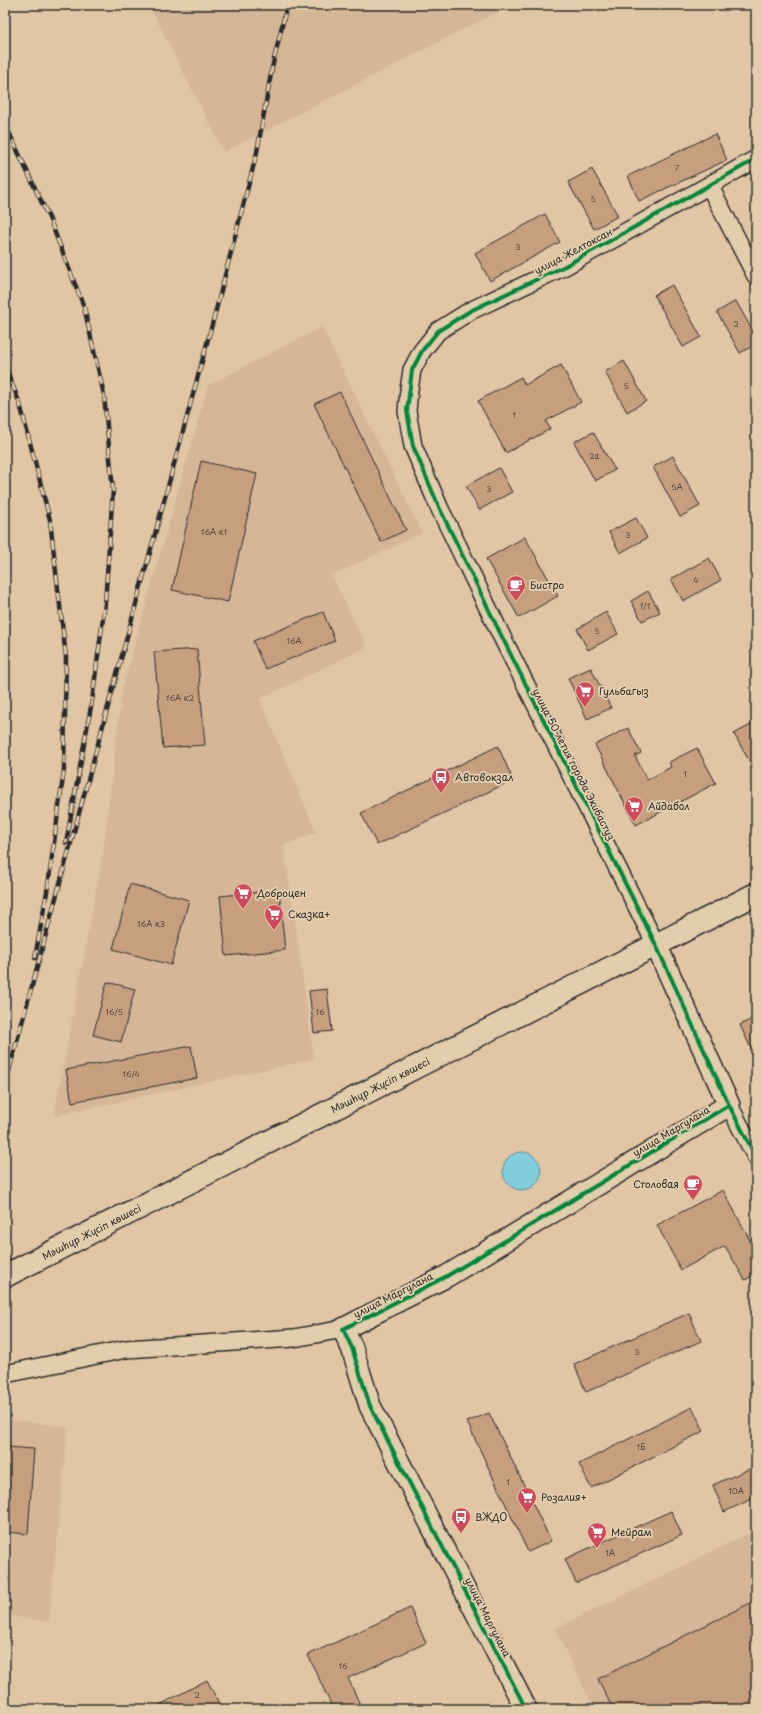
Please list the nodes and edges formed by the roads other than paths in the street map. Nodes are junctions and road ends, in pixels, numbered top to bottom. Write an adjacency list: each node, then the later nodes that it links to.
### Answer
1 (756, 159): 2 (street, улица Желтоксан)
2 (709, 185): 3 (street); 4 (street, улица Желтоксан)
3 (756, 276)
4 (412, 370): 6 (street, улица 50-летия города Экибастуз)
5 (756, 894): 6 (main road, Мәшһүр Жүсіп көшесі)
6 (656, 945): 7 (street, улица 50-летия города Экибастуз); 9 (main road, Мәшһүр Жүсіп көшесі)
7 (729, 1105): 8 (street, улица 50-летия города Экибастуз); 10 (street, улица Маргулана)
8 (756, 1157)
9 (5, 1276)
10 (342, 1329): 11 (street); 12 (street, улица Маргулана)
11 (5, 1374)
12 (526, 1709)

